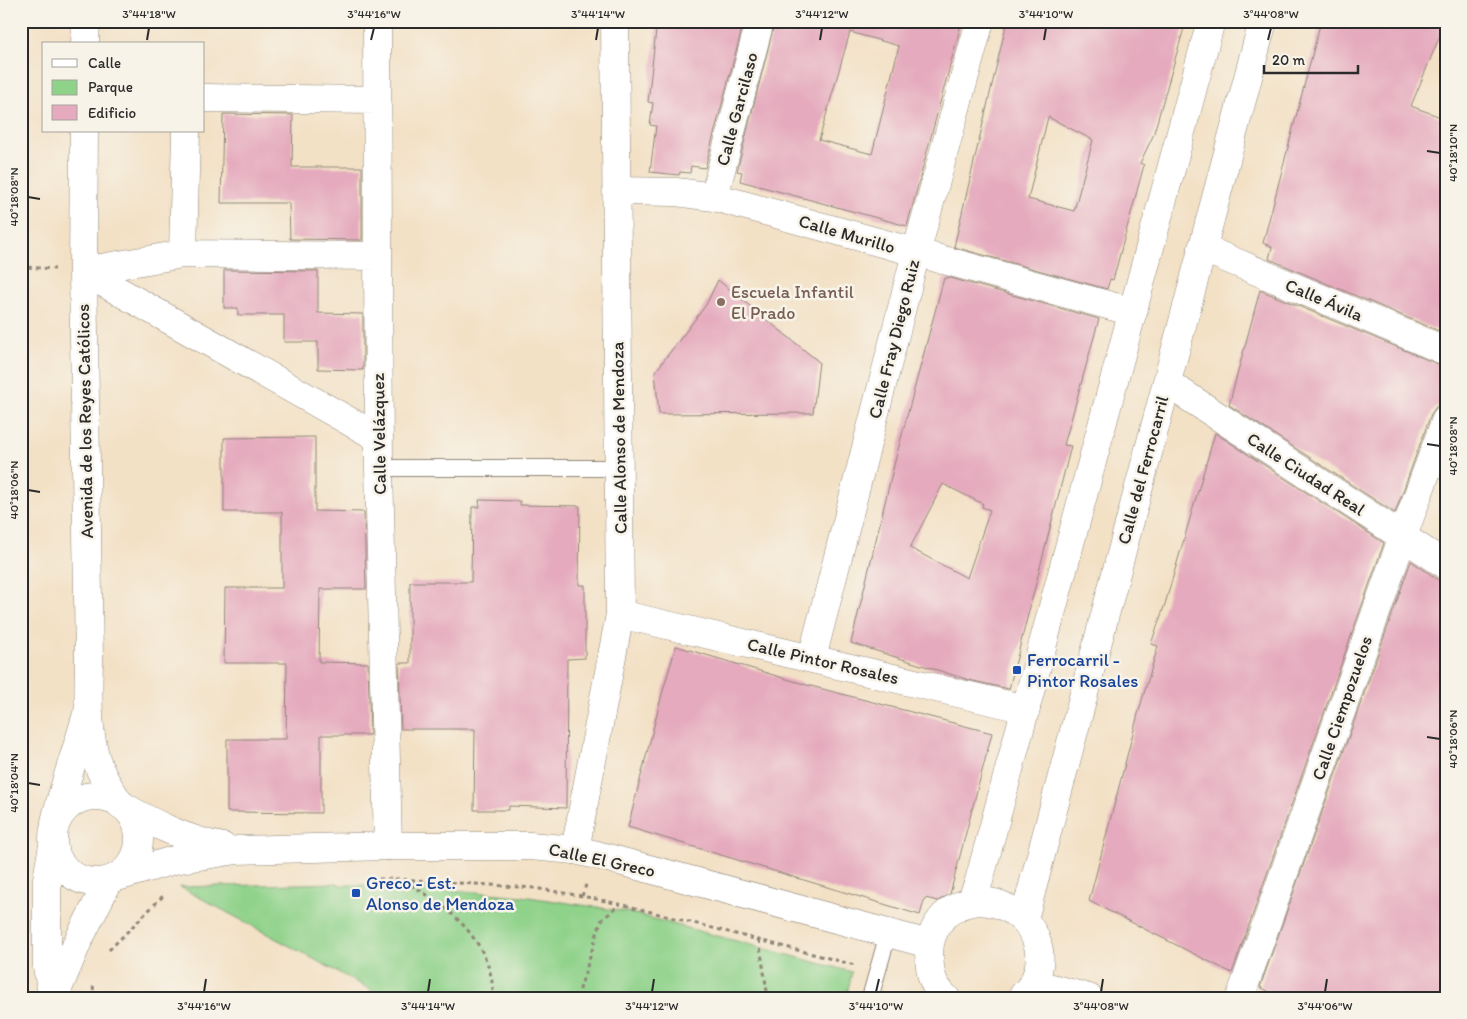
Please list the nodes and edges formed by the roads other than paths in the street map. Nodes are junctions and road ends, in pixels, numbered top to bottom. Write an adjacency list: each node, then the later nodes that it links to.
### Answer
1 (86, 21): 8 (street)
2 (377, 21): 10 (street, Calle Velázquez)
3 (615, 21): 13 (street, Calle Alonso de Mendoza)
4 (760, 21): 14 (street, Calle Garcilaso)
5 (980, 21): 16 (street, Calle Fray Diego Ruiz)
6 (1211, 21): 20 (street)
7 (1263, 21): 15 (street, Calle del Ferrocarril)
8 (86, 42)
9 (205, 98): 10 (street)
10 (377, 100): 18 (street, Calle Velázquez)
11 (84, 132): 19 (street, Avenida de los Reyes Católicos)
12 (186, 132): 17 (street)
13 (617, 191): 14 (street, Calle Murillo); 26 (street, Calle Alonso de Mendoza)
14 (714, 197): 16 (street, Calle Murillo)
15 (1202, 248): 21 (street, Calle Ávila); 22 (street, Calle del Ferrocarril)
16 (916, 253): 20 (street, Calle Murillo); 30 (street, Calle Fray Diego Ruiz)
17 (183, 254): 18 (street); 19 (street)
18 (378, 256): 24 (street, Calle Velázquez)
19 (83, 270): 24 (street); 32 (street, Avenida de los Reyes Católicos)
20 (1133, 312): 31 (street)
21 (1446, 351)
22 (1166, 383): 27 (street, Calle Ciudad Real); 40 (street, Calle del Ferrocarril)
23 (1446, 419): 27 (street, Calle Ciempozuelos)
24 (379, 438): 25 (street, Calle Velázquez)
25 (379, 468): 26 (lane); 35 (street, Calle Velázquez)
26 (619, 468): 29 (street, Calle Alonso de Mendoza)
27 (1403, 536): 28 (street, Calle Ciudad Real); 48 (street, Calle Ciempozuelos)
28 (1446, 565)
29 (620, 614): 30 (street, Calle Pintor Rosales); 37 (street, Calle Alonso de Mendoza)
30 (812, 658): 31 (street, Calle Pintor Rosales)
31 (1026, 709): 39 (street)
32 (88, 711): 33 (street, Avenida de los Reyes Católicos); 34 (street, Avenida de los Reyes Católicos)
33 (120, 804): 34 (street); 36 (street, Avenida de los Reyes Católicos); 38 (street)
34 (53, 836): 38 (street); 44 (street, Avenida de los Reyes Católicos)
35 (388, 846): 36 (street, Calle El Greco); 37 (street, Calle El Greco)
36 (237, 850): 38 (street)
37 (575, 850): 41 (street, Calle El Greco)
38 (113, 879): 44 (street, Avenida de los Reyes Católicos)
39 (971, 902): 40 (street); 42 (street)
40 (1024, 919): 43 (street)
41 (888, 934): 42 (street, Calle El Greco); 45 (lane)
42 (929, 944): 46 (street)
43 (1027, 990): 47 (street)
44 (53, 998)
45 (870, 998)
46 (946, 998)
47 (1089, 998)
48 (1240, 998)

